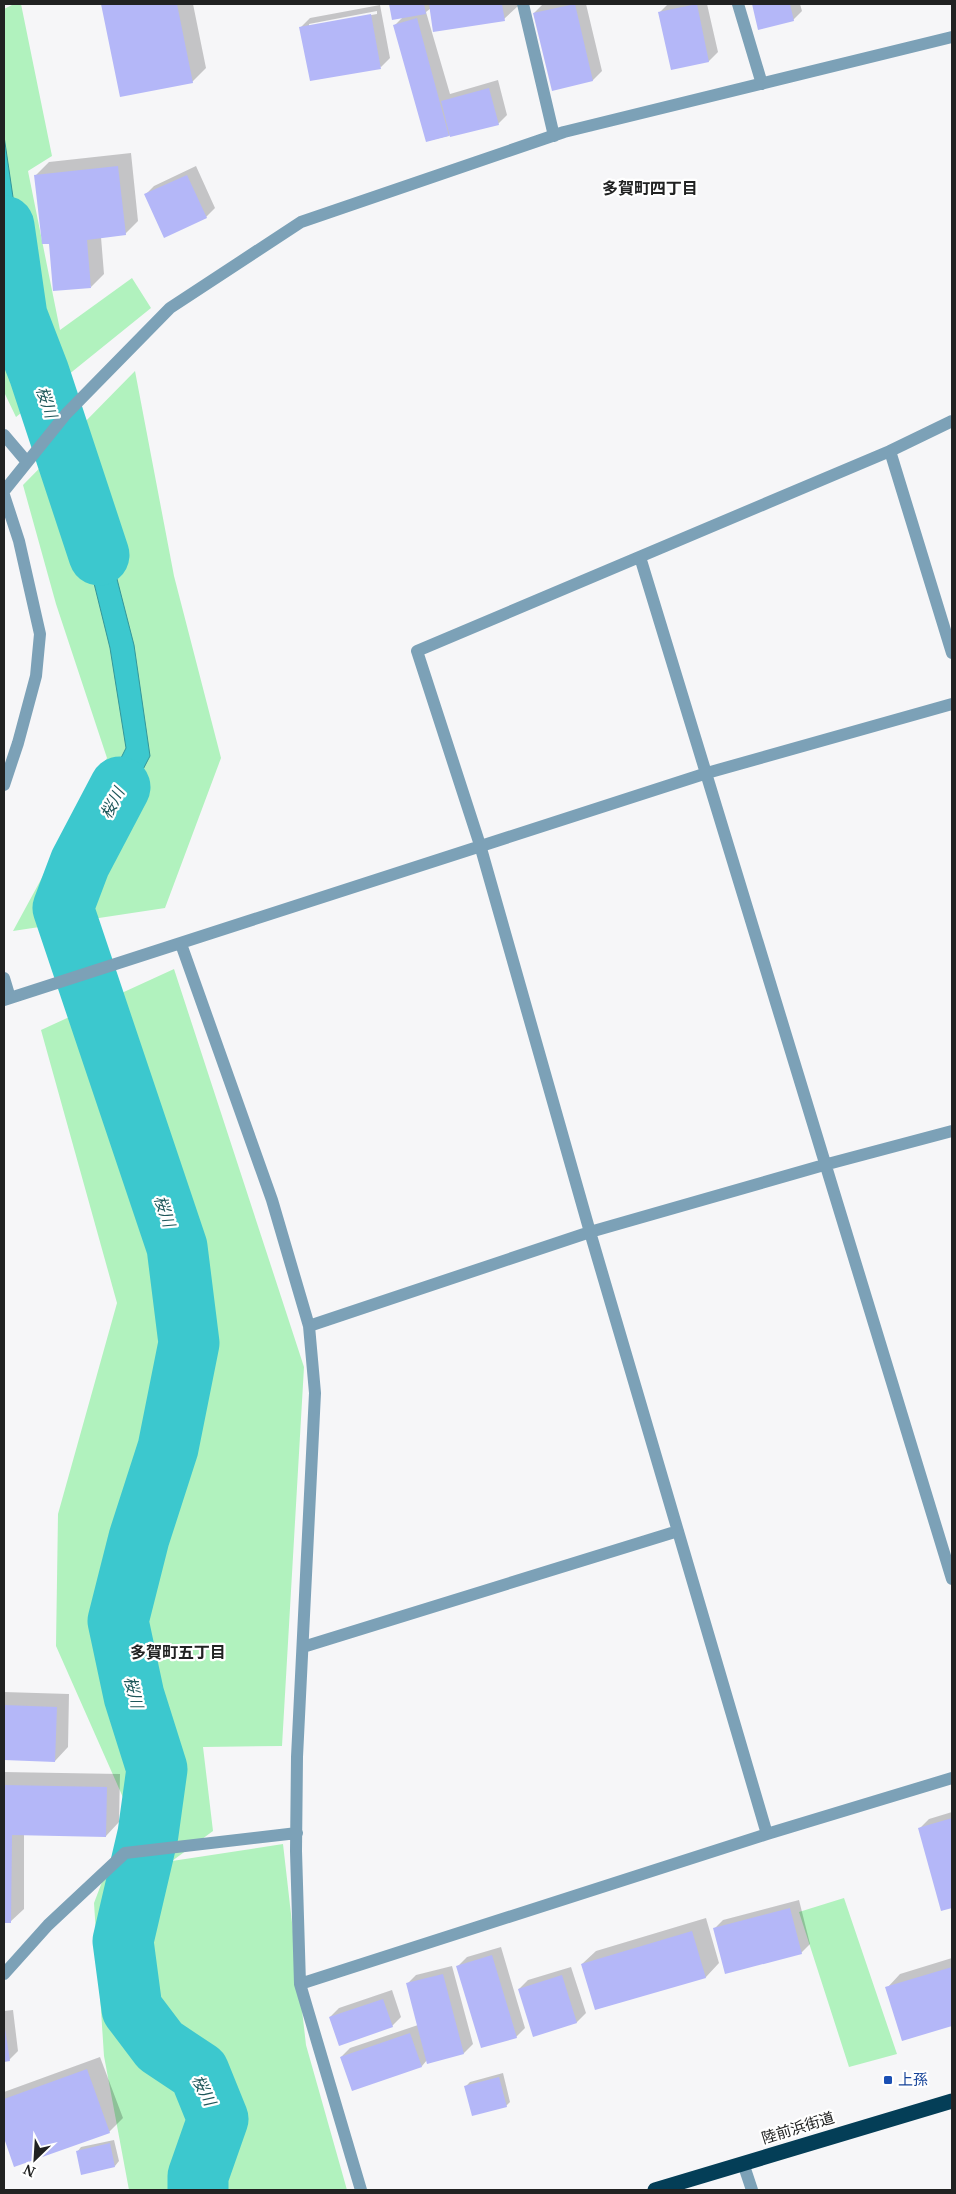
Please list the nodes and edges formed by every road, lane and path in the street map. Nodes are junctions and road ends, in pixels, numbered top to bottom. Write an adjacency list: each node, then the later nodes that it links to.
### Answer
1 (523, 4): 5 (street)
2 (738, 4): 4 (street)
3 (952, 37): 4 (street)
4 (762, 84): 5 (street)
5 (554, 136): 9 (street)
6 (952, 421): 8 (street)
7 (4, 435): 9 (street)
8 (890, 451): 12 (street); 13 (street)
9 (27, 462): 10 (street)
10 (4, 491)
11 (4, 495): 16 (street)
12 (640, 557): 15 (street); 17 (street)
13 (952, 653)
14 (952, 704): 15 (street)
15 (707, 773): 17 (street); 22 (street)
16 (4, 785)
17 (480, 845): 18 (street); 23 (street)
18 (181, 944): 20 (street); 24 (street)
19 (4, 978): 20 (street)
20 (7, 999)
21 (952, 1131): 22 (street)
22 (824, 1164): 23 (street); 26 (street)
23 (590, 1232): 24 (street); 25 (street)
24 (309, 1326): 27 (street)
25 (678, 1531): 27 (street); 30 (street)
26 (952, 1579)
27 (303, 1647): 29 (street)
28 (952, 1778): 30 (street)
29 (297, 1833): 31 (street); 32 (street)
30 (767, 1834): 32 (street)
31 (4, 1974)
32 (300, 1984): 35 (street)
33 (952, 2101): 34 (highway, 陸前浜街道)
34 (743, 2163): 36 (highway, 陸前浜街道); 37 (street)
35 (361, 2190)
36 (655, 2190)
37 (752, 2190)

